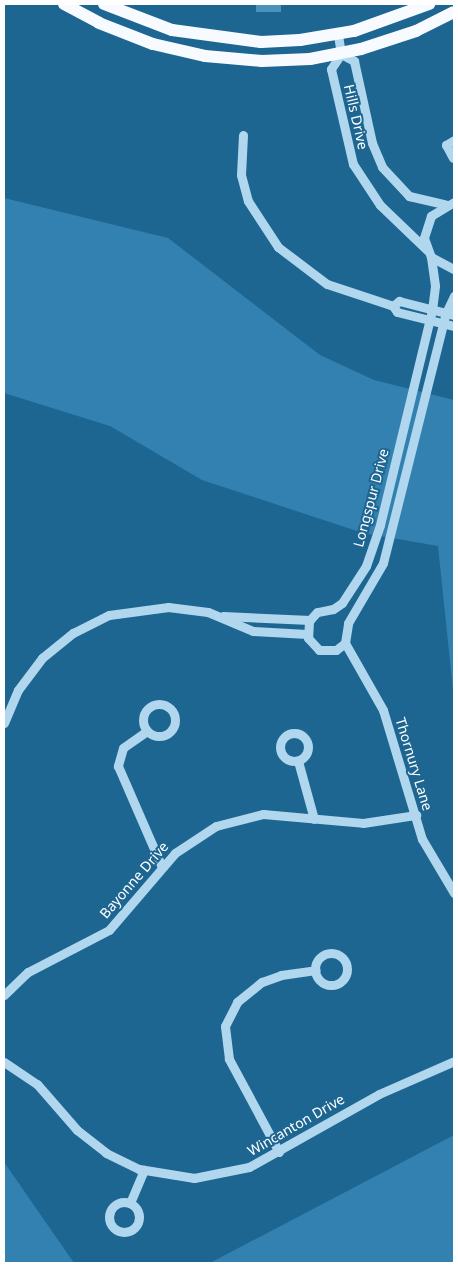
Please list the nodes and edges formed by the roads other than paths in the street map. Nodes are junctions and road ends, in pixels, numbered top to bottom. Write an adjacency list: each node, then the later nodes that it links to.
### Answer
1 (64, 4): 6 (main road)
2 (104, 4): 5 (main road)
3 (429, 4): 5 (main road)
4 (454, 12): 6 (main road)
5 (338, 35): 6 (street)
6 (341, 54): 10 (street, Hills Drive); 11 (street, Hills Drive)
7 (243, 135): 14 (street)
8 (454, 140): 9 (street)
9 (453, 158)
10 (450, 203): 11 (street, Hills Drive)
11 (429, 253): 12 (street, Hills Drive); 15 (street, Longspur Drive)
12 (454, 269)
13 (454, 296): 16 (street, Longspur Drive)
14 (393, 306): 15 (street); 17 (street)
15 (432, 310): 16 (street); 17 (street, Longspur Drive)
16 (450, 314): 18 (street, Longspur Drive)
17 (430, 320): 18 (street); 21 (street, Longspur Drive)
18 (443, 324): 19 (street); 23 (street, Longspur Drive)
19 (454, 326)
20 (216, 615): 21 (street); 22 (street); 24 (street)
21 (310, 620): 22 (street)
22 (307, 634): 23 (street)
23 (346, 643): 27 (street, Thornury Lane)
24 (4, 723)
25 (147, 730): 29 (street)
26 (298, 761): 28 (street)
27 (416, 815): 28 (street, Bayonne Drive); 30 (street, Thornury Lane)
28 (314, 819): 29 (street, Bayonne Drive)
29 (162, 867): 32 (street, Bayonne Drive)
30 (454, 893)
31 (316, 970): 35 (street)
32 (4, 995)
33 (4, 1062): 36 (street, Wincanton Drive)
34 (454, 1062): 35 (street, Wincanton Drive)
35 (279, 1152): 36 (street, Wincanton Drive)
36 (144, 1170): 37 (street)
37 (130, 1203)

